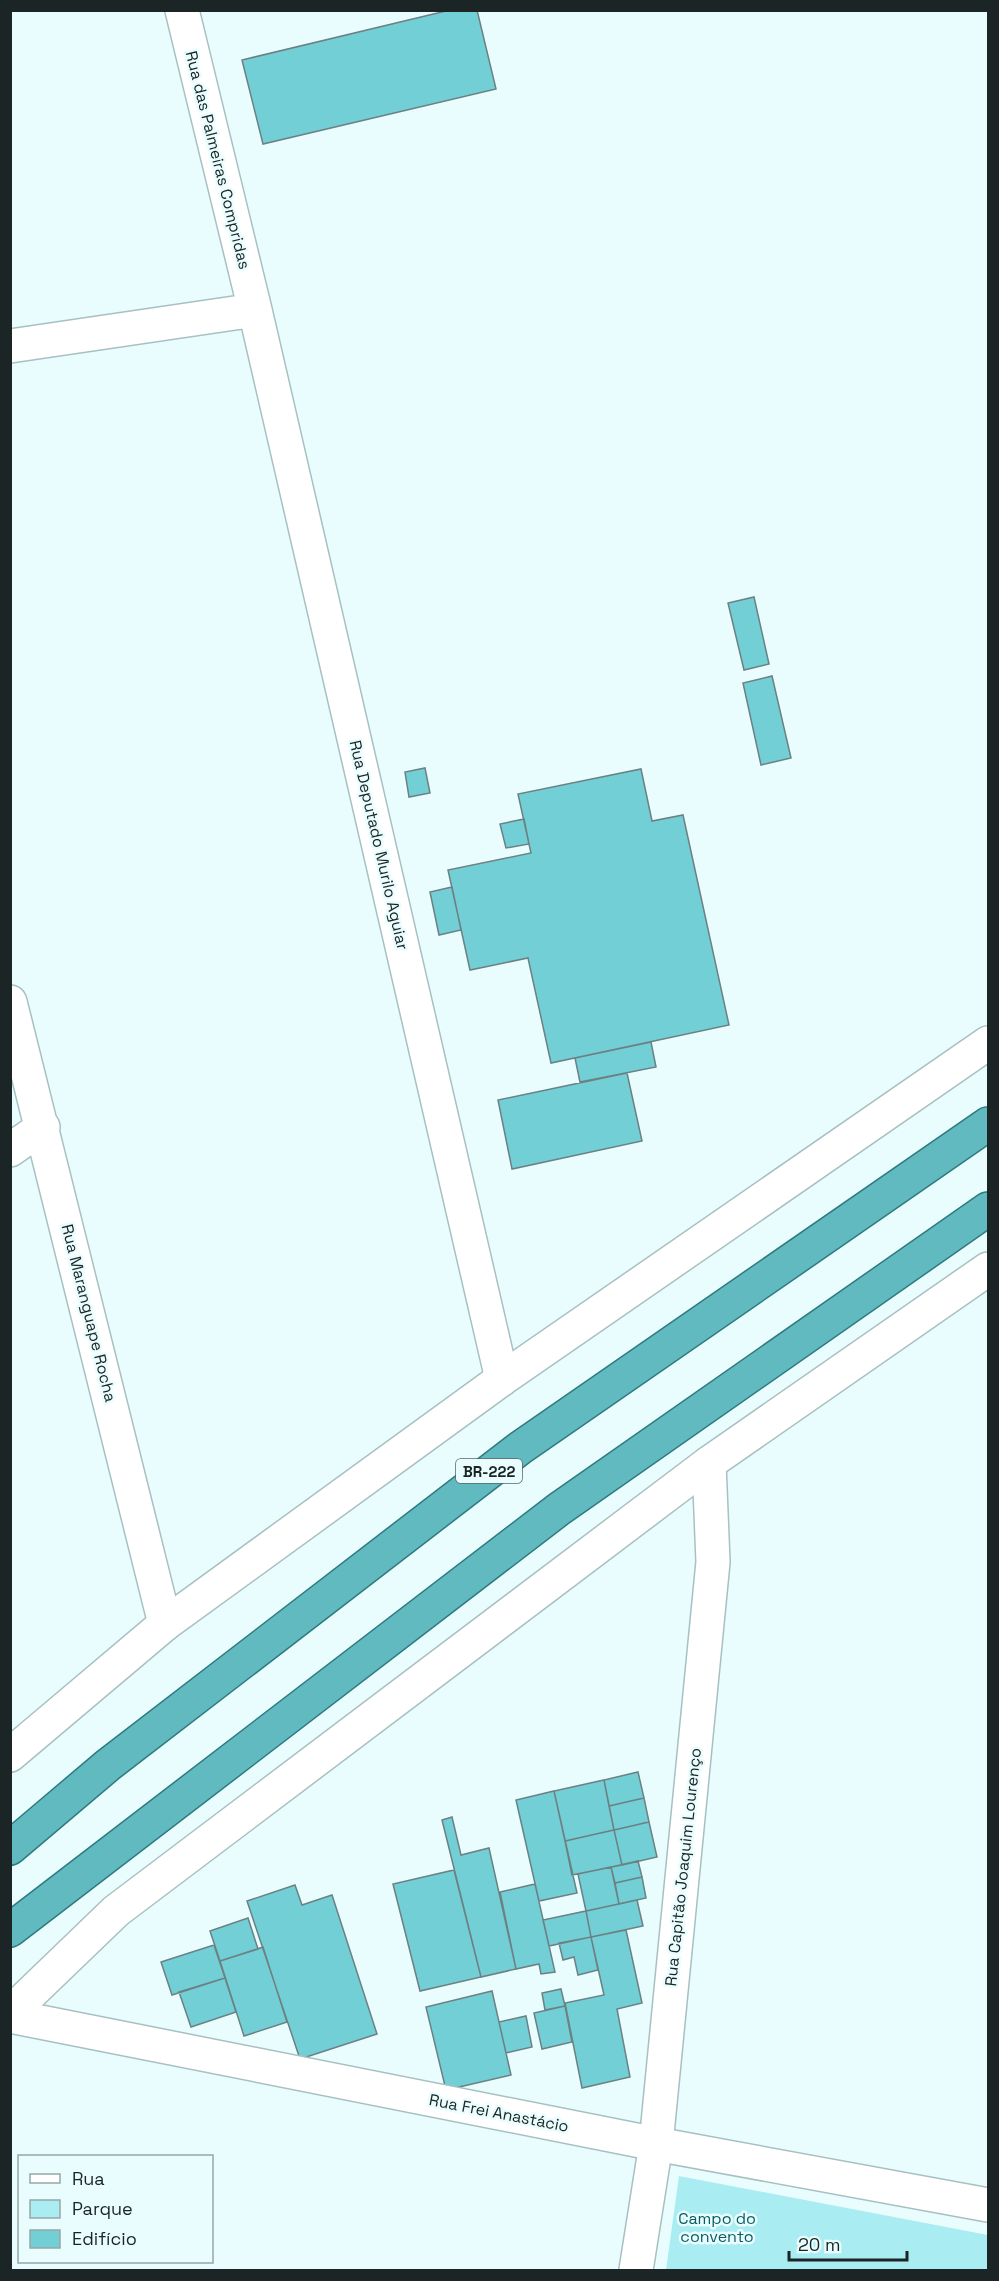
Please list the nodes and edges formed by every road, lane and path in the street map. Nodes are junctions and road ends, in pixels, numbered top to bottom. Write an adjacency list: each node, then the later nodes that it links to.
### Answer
1 (182, 10): 2 (street, Rua das Palmeiras Compridas)
2 (255, 310): 3 (street); 11 (street, Rua Deputado Murilo Aguiar)
3 (10, 346)
4 (10, 1002): 7 (street, Rua Maranguape Rocha)
5 (988, 1043): 11 (street)
6 (988, 1124): 15 (highway, BR-222)
7 (43, 1127): 8 (street); 13 (street, Rua Maranguape Rocha)
8 (10, 1150)
9 (988, 1209): 16 (highway)
10 (988, 1269): 12 (street)
11 (502, 1379): 13 (street)
12 (709, 1463): 17 (street); 18 (street, Rua Capitão Joaquim Lourenço)
13 (165, 1624): 14 (street)
14 (10, 1755)
15 (10, 1848)
16 (10, 1930)
17 (10, 2014): 18 (street, Rua Frei Anastácio)
18 (656, 2144): 19 (street, Rua Frei Anastácio); 20 (street, Rua Capitão Joaquim Lourenço)
19 (988, 2205)
20 (636, 2271)

